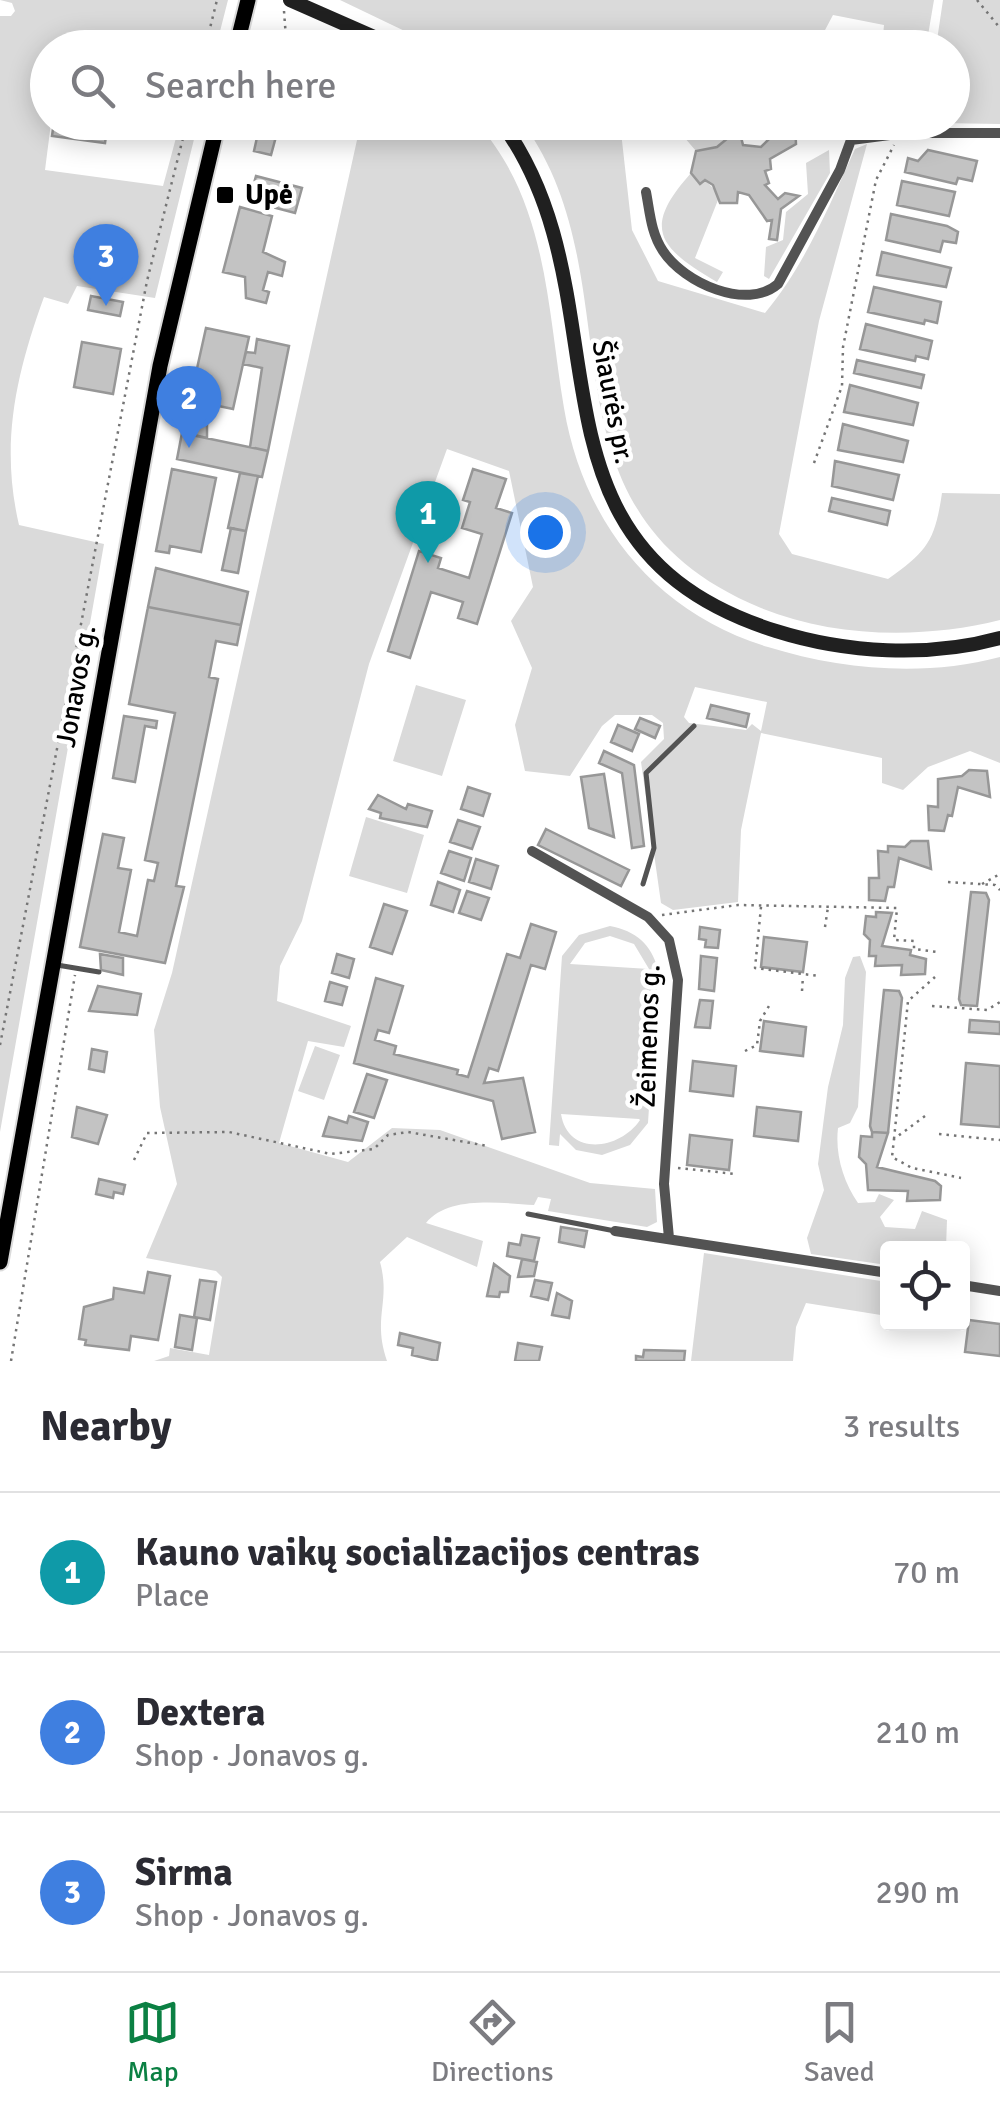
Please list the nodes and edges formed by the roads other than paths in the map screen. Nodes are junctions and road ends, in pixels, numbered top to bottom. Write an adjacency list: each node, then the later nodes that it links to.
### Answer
1 (248, 0): 3 (main road)
2 (288, 0): 4 (main road)
3 (240, 30)
4 (357, 30)
5 (970, 133): 6 (street)
6 (1000, 133)
7 (214, 140): 15 (main road, Jonavos g.)
8 (513, 140): 11 (main road, Šiaurės pr.)
9 (851, 140): 10 (street)
10 (646, 192)
11 (1000, 638)
12 (694, 726): 14 (lane)
13 (532, 851): 19 (street, Žeimenos g.)
14 (643, 884)
15 (51, 964): 16 (lane); 20 (main road, Jonavos g.)
16 (99, 972)
17 (528, 1214): 18 (lane)
18 (614, 1230): 19 (street)
19 (669, 1238): 21 (street)
20 (0, 1262)
21 (880, 1273)
22 (970, 1286): 23 (street)
23 (1000, 1290)

